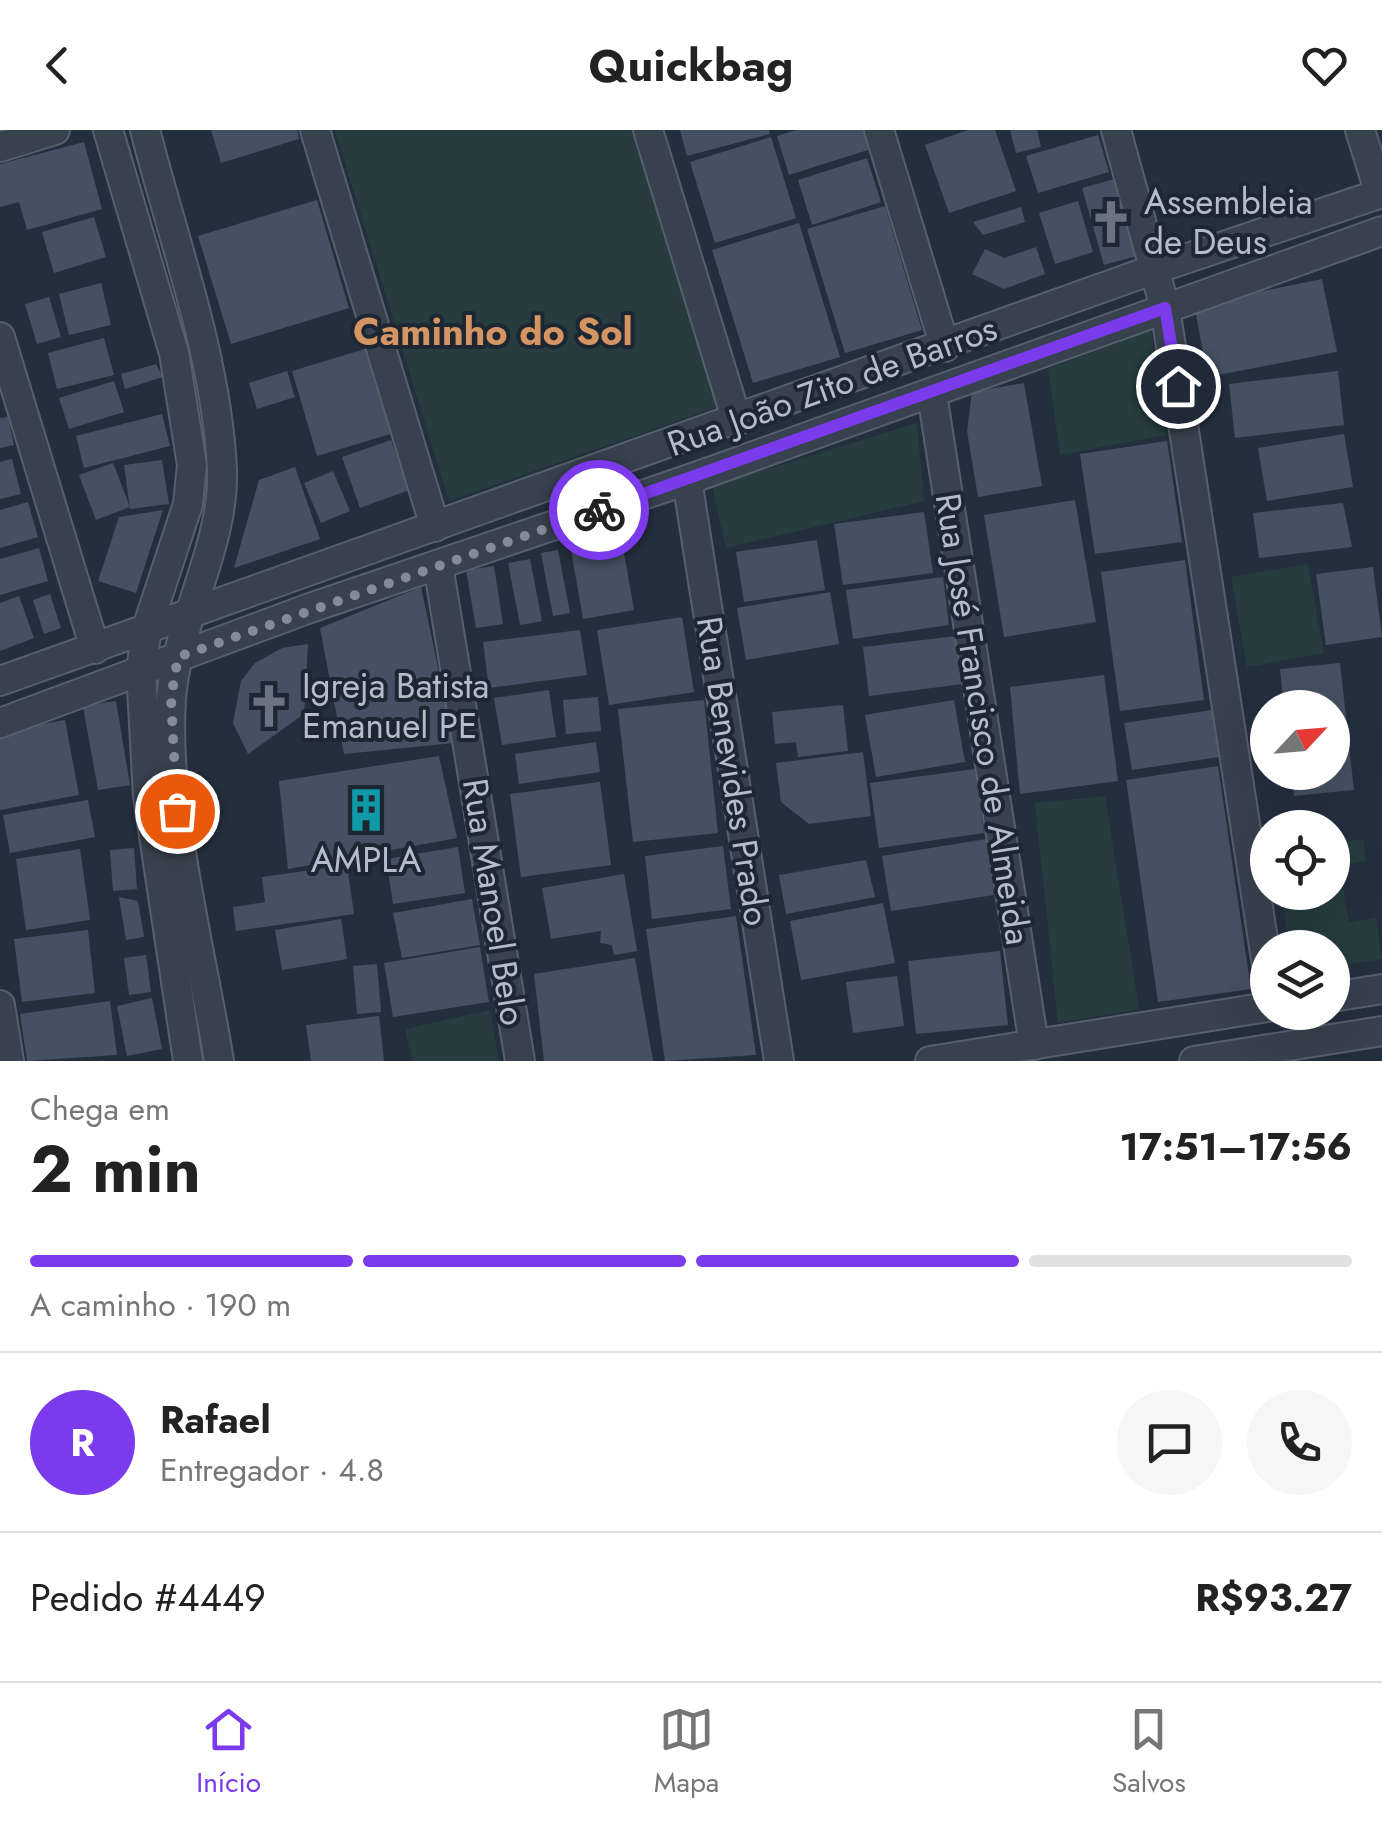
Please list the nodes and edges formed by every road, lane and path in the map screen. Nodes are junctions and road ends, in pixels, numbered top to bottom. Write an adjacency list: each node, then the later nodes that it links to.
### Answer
1 (55, 130): 9 (street)
2 (108, 130): 24 (street)
3 (144, 130): 23 (street)
4 (314, 130): 21 (street)
5 (648, 130): 19 (street)
6 (879, 130): 15 (street)
7 (1116, 130): 12 (street)
8 (1360, 130): 10 (street)
9 (0, 147)
10 (1381, 194): 12 (street, Rua João Zito de Barros)
11 (1382, 231): 13 (street, Rua João Zito de Barros)
12 (1156, 269): 13 (street); 15 (street, Rua João Zito de Barros)
13 (1165, 308): 17 (street, Rua João Zito de Barros); 30 (street)
14 (0, 337): 25 (street)
15 (946, 347): 16 (street, Rua João Zito de Barros)
16 (886, 368): 18 (street); 19 (street, Rua João Zito de Barros)
17 (932, 394): 18 (street, Rua João Zito de Barros); 36 (street, Rua José Francisco de Almeida)
18 (900, 405): 20 (street, Rua João Zito de Barros)
19 (737, 420): 21 (street, Rua João Zito de Barros)
20 (687, 480): 22 (street, Rua João Zito de Barros); 42 (street, Rua Benevides Prado)
21 (435, 527): 23 (street, Rua João Zito de Barros)
22 (438, 565): 26 (street, Rua João Zito de Barros); 41 (street, Rua Manoel Belo)
23 (189, 612): 24 (street, Rua João Zito de Barros); 26 (street)
24 (147, 628): 25 (street, Rua João Zito de Barros); 27 (street)
25 (95, 649): 28 (street, Rua João Zito de Barros)
26 (178, 657): 27 (street, Rua João Zito de Barros); 40 (street)
27 (141, 670): 29 (street, Rua João Zito de Barros); 39 (street)
28 (0, 682)
29 (0, 722)
30 (1261, 930)
31 (1382, 990): 32 (street)
32 (1350, 994)
33 (0, 1005): 38 (street)
34 (1250, 1011): 36 (street)
35 (1382, 1032): 37 (street)
36 (1034, 1045): 43 (street)
37 (1282, 1054): 44 (street)
38 (10, 1061)
39 (188, 1061)
40 (220, 1061)
41 (520, 1061)
42 (780, 1061)
43 (930, 1061)
44 (1194, 1061)

